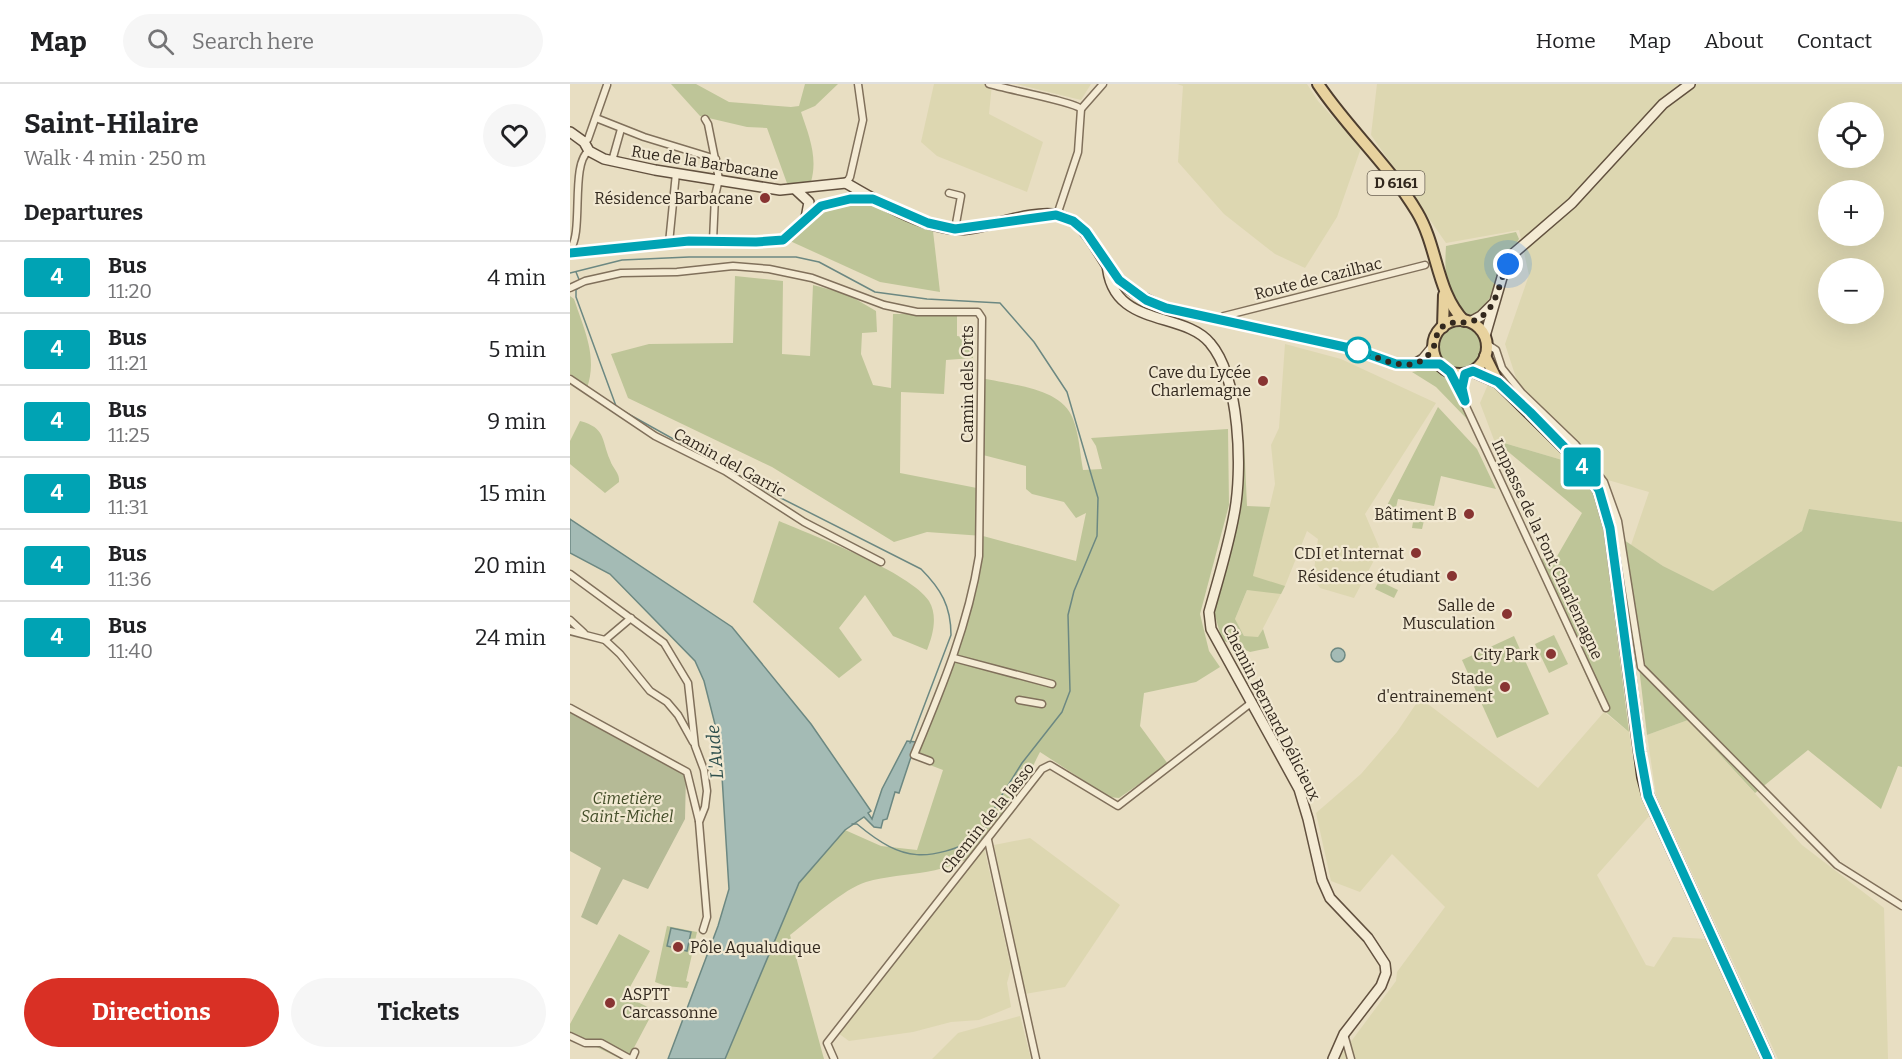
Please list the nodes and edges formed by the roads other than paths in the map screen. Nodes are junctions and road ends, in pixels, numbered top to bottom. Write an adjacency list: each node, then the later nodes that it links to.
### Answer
1 (858, 84): 17 (street)
2 (989, 84): 7 (street)
3 (1103, 84): 7 (street)
4 (1690, 84): 34 (main road)
5 (607, 85): 8 (street)
6 (1320, 88): 33 (main road, D 6161)
7 (1081, 110): 23 (street)
8 (597, 118): 10 (street); 12 (street)
9 (705, 119): 13 (street)
10 (621, 129): 13 (street); 14 (street)
11 (570, 132): 12 (main road, Rue de la Barbacane)
12 (586, 146): 14 (main road, Rue de la Barbacane); 24 (street)
13 (716, 159): 16 (street)
14 (612, 161): 15 (main road, Rue de la Barbacane)
15 (676, 173): 16 (main road, Rue de la Barbacane); 28 (street)
16 (719, 179): 18 (main road, Rue de la Barbacane); 27 (street)
17 (846, 183): 18 (main road, Rue de la Barbacane); 20 (main road); 21 (main road); 22 (main road)
18 (795, 189): 25 (main road)
19 (949, 193): 26 (street)
20 (861, 199): 21 (main road); 22 (main road)
21 (873, 199): 26 (main road)
22 (834, 201): 25 (main road)
23 (1056, 215): 26 (main road); 30 (main road)
24 (572, 217): 29 (street)
25 (806, 218): 27 (main road)
26 (955, 229)
27 (713, 241): 28 (main road)
28 (669, 243): 29 (main road)
29 (570, 251)
30 (1107, 262): 35 (main road); 58 (main road, Chemin Bernard Délicieux)
31 (1425, 265): 35 (street, Route de Cazilhac)
32 (570, 288): 55 (street, Camin dels Orts)
33 (1444, 289): 36 (main road, D 6161); 37 (main road, D 6161)
34 (1494, 302): 36 (main road); 38 (main road)
35 (1219, 320): 42 (main road)
36 (1467, 321): 37 (main road); 38 (main road)
37 (1443, 327): 39 (main road)
38 (1486, 340): 40 (main road); 68 (street)
39 (1433, 347): 41 (main road); 42 (main road)
40 (1485, 356): 44 (main road); 46 (main road)
41 (1440, 364): 42 (main road); 43 (main road)
42 (1411, 366)
43 (1450, 372): 44 (main road); 47 (street, Impasse de la Font Charlemagne)
44 (1469, 372): 46 (main road); 47 (street)
45 (570, 379): 48 (street, Camin del Garric)
46 (1498, 382): 77 (main road)
47 (1465, 401): 61 (street, Impasse de la Font Charlemagne)
48 (881, 562)
49 (570, 574): 50 (street)
50 (631, 618): 54 (street); 62 (street)
51 (570, 621): 53 (street)
52 (570, 631): 53 (street)
53 (584, 633): 54 (street)
54 (605, 640): 63 (street)
55 (954, 658): 56 (street); 65 (street, Camin dels Orts)
56 (1052, 684)
57 (1019, 700): 59 (street)
58 (1251, 703): 67 (street, Chemin de la Jasso); 70 (main road, Chemin Bernard Délicieux)
59 (1042, 704)
60 (570, 708): 66 (street)
61 (1606, 708)
62 (691, 711): 63 (street); 64 (street)
63 (678, 715): 64 (street)
64 (695, 746): 66 (street)
65 (930, 761)
66 (699, 822): 69 (street)
67 (988, 840): 73 (street, Chemin de la Jasso); 74 (street)
68 (1902, 906)
69 (703, 930)
70 (1344, 1034): 75 (main road, Chemin Bernard Délicieux); 76 (street)
71 (570, 1036): 72 (street)
72 (632, 1057)
73 (834, 1059)
74 (1036, 1059)
75 (1333, 1059)
76 (1351, 1059)
77 (1768, 1059)

